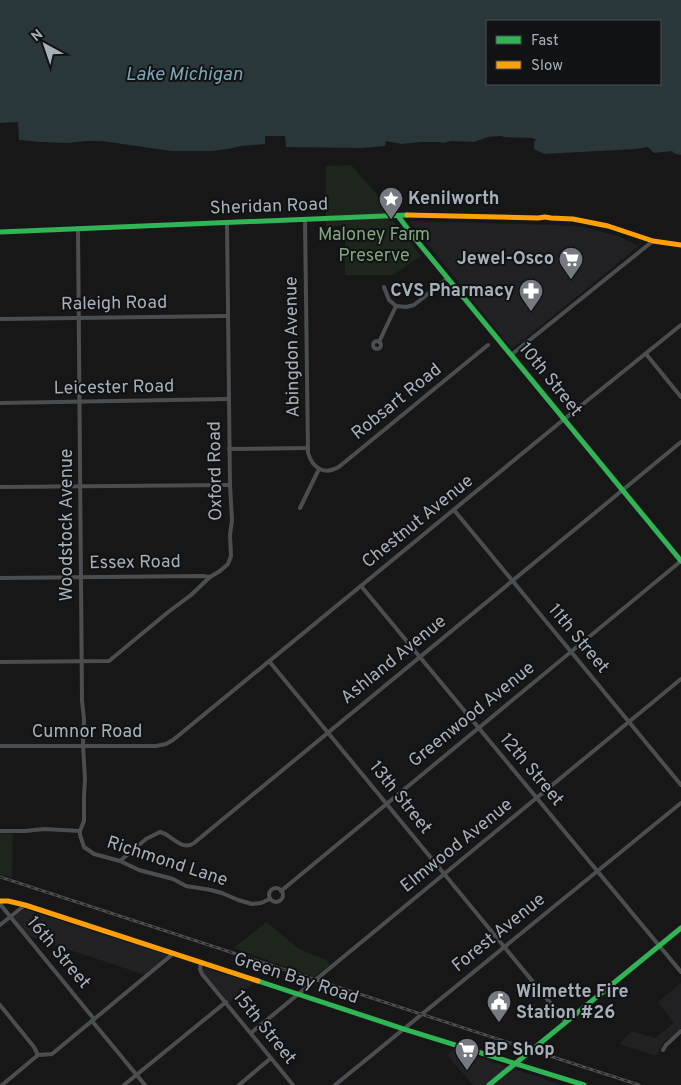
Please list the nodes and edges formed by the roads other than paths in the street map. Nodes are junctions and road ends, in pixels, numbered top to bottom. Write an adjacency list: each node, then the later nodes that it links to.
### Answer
1 (398, 216): 2 (street, Sheridan Road); 6 (street, Sheridan Road); 8 (street, 10th Street)
2 (305, 220): 3 (street, Sheridan Road); 25 (street, Abingdon Avenue)
3 (227, 223): 4 (street, Sheridan Road); 11 (street, Oxford Road)
4 (78, 228): 5 (street, Sheridan Road); 13 (street, Woodstock Avenue)
5 (0, 232)
6 (653, 241): 7 (street, Sheridan Road); 18 (street)
7 (681, 245)
8 (448, 278): 10 (street); 18 (street, 10th Street)
9 (384, 287): 10 (street)
10 (396, 306): 15 (street)
11 (228, 316): 13 (street, Raleigh Road); 20 (street, Oxford Road)
12 (0, 318): 13 (street, Raleigh Road)
13 (79, 318): 21 (street, Woodstock Avenue)
14 (681, 326): 17 (street, Chestnut Avenue)
15 (379, 342)
16 (488, 346): 27 (street, Robsart Road)
17 (646, 354): 19 (street); 23 (street, Chestnut Avenue)
18 (511, 356): 23 (street, 10th Street)
19 (681, 397)
20 (229, 399): 21 (street, Leicester Road); 26 (street, Oxford Road)
21 (80, 402): 22 (street, Leicester Road); 29 (street, Woodstock Avenue)
22 (0, 403)
23 (564, 420): 31 (street, 10th Street); 33 (street, Chestnut Avenue)
24 (681, 442): 31 (street, Ashland Avenue)
25 (308, 448): 26 (street); 27 (street, Abingdon Avenue)
26 (229, 449): 28 (street, Oxford Road)
27 (319, 469): 32 (street)
28 (230, 484): 29 (street); 36 (street, Oxford Road)
29 (81, 486): 30 (street); 35 (street, Woodstock Avenue)
30 (0, 487)
31 (622, 490): 34 (street, 10th Street); 38 (street, Ashland Avenue)
32 (300, 508)
33 (454, 510): 38 (street, 11th Street); 39 (street, Chestnut Avenue)
34 (681, 561): 40 (street, Greenwood Avenue)
35 (82, 577): 36 (street, Essex Road); 37 (street, Essex Road); 42 (street, Woodstock Avenue)
36 (210, 577): 42 (street, Oxford Road)
37 (0, 578)
38 (512, 581): 40 (street, 11th Street); 41 (street, Ashland Avenue)
39 (361, 586): 41 (street, 12th Street); 43 (street, Chestnut Avenue)
40 (571, 652): 46 (street, 11th Street); 47 (street, Greenwood Avenue)
41 (420, 657): 47 (street, 12th Street); 48 (street, Ashland Avenue)
42 (82, 661): 44 (street); 50 (street, Woodstock Avenue)
43 (269, 661): 48 (street, 13th Street); 49 (street, Chestnut Avenue)
44 (0, 662)
45 (681, 679): 46 (street, Elmwood Avenue)
46 (629, 722): 52 (street, 11th Street); 53 (street, Elmwood Avenue)
47 (479, 728): 53 (street, 12th Street); 55 (street, Greenwood Avenue)
48 (328, 733): 55 (street, 13th Street); 58 (street, Ashland Avenue)
49 (173, 740): 50 (street, Cumnor Road)
50 (83, 745): 51 (street, Cumnor Road); 57 (street, Woodstock Avenue)
51 (0, 746)
52 (681, 786)
53 (537, 798): 59 (street, 12th Street); 60 (street, Elmwood Avenue)
54 (681, 803): 59 (street, Forest Avenue)
55 (386, 804): 60 (street, 13th Street); 61 (street, Greenwood Avenue)
56 (0, 831): 57 (street)
57 (80, 831): 58 (street, Richmond Lane)
58 (120, 861): 62 (street, Richmond Lane)
59 (597, 871): 68 (street, 12th Street); 69 (street, Forest Avenue)
60 (444, 874): 69 (street, 13th Street); 73 (street, Elmwood Avenue)
61 (281, 891): 62 (street, Greenwood Avenue); 62 (street, Greenwood Avenue)
62 (270, 899)
63 (0, 902): 64 (street, Green Bay Road); 65 (street, 16th Street)
64 (25, 905): 65 (street); 70 (street, Green Bay Road)
65 (10, 917): 66 (street); 76 (street, 16th Street)
66 (0, 925)
67 (681, 928): 68 (street)
68 (660, 946): 72 (street, 12th Street); 77 (street)
69 (505, 947): 77 (street, 13th Street); 78 (street, Forest Avenue)
70 (174, 953): 71 (street, Green Bay Road); 76 (street)
71 (201, 962): 73 (street, Green Bay Road); 74 (street, 15th Street)
72 (681, 972)
73 (299, 994): 78 (street, Green Bay Road); 80 (street, Elmwood Avenue)
74 (226, 1002): 80 (street, 15th Street); 85 (street)
75 (0, 1005): 82 (street)
76 (93, 1020): 82 (street); 85 (street, 16th Street)
77 (566, 1022): 84 (street)
78 (404, 1028): 84 (street, Green Bay Road); 91 (street, Forest Avenue)
79 (681, 1031): 81 (street)
80 (251, 1033): 83 (street, 15th Street)
81 (663, 1050)
82 (38, 1055): 86 (street)
83 (271, 1058): 89 (street); 90 (street, 15th Street)
84 (516, 1062): 92 (street); 93 (street, Green Bay Road)
85 (137, 1075): 87 (street); 88 (street, 16th Street)
86 (2, 1085)
87 (124, 1085)
88 (145, 1085)
89 (239, 1085)
90 (294, 1085)
91 (335, 1085)
92 (489, 1085)
93 (584, 1085)

